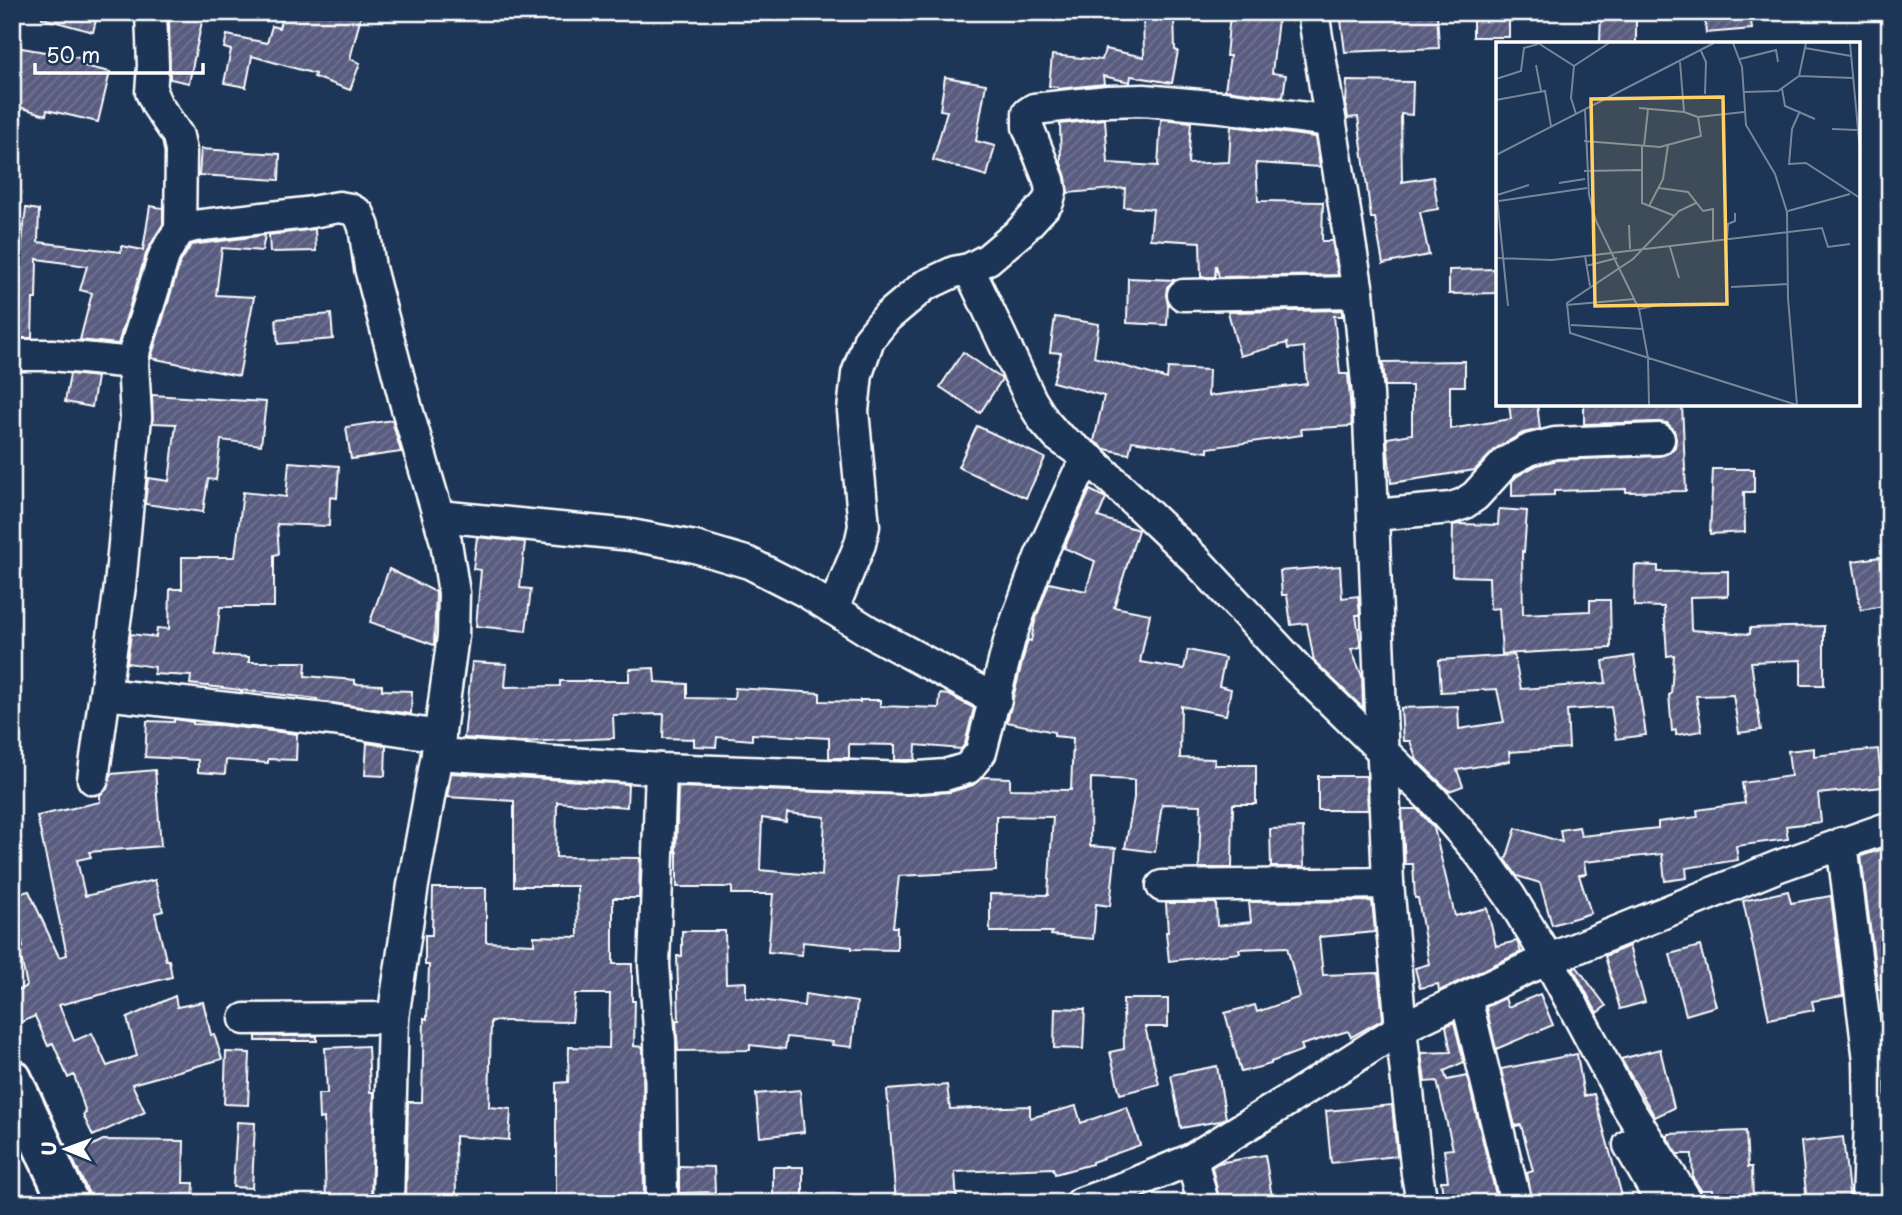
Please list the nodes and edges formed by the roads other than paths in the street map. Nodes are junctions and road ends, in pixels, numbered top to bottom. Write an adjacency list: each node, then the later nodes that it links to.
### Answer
1 (151, 12): 4 (street)
2 (1313, 12): 3 (street)
3 (1330, 121): 5 (street); 6 (street)
4 (180, 230): 9 (street); 13 (street)
5 (962, 271): 11 (street); 14 (street)
6 (1358, 292): 7 (street); 12 (street)
7 (1184, 295)
8 (12, 355): 9 (street)
9 (133, 363): 15 (street)
10 (1659, 439): 12 (street)
11 (1085, 467): 16 (street); 18 (street)
12 (1374, 515): 18 (street)
13 (439, 516): 14 (street); 17 (street)
14 (833, 609): 16 (street)
15 (105, 694): 17 (street); 20 (street)
16 (996, 700): 19 (street)
17 (439, 745): 19 (street); 27 (street)
18 (1383, 767): 23 (street); 25 (street)
19 (661, 769): 34 (street)
20 (93, 779)
21 (1890, 827): 22 (street)
22 (1842, 844): 25 (street); 41 (street)
23 (1388, 883): 24 (street); 29 (street)
24 (1162, 886)
25 (1539, 963): 26 (street); 39 (street); 40 (street)
26 (1466, 998): 29 (street); 38 (street)
27 (393, 1018): 28 (street); 33 (street)
28 (245, 1019)
29 (1401, 1028): 31 (street); 37 (street)
30 (12, 1079): 32 (main road)
31 (1192, 1159): 35 (street); 36 (street)
32 (69, 1203)
33 (388, 1203)
34 (662, 1203)
35 (1081, 1203)
36 (1203, 1203)
37 (1422, 1203)
38 (1516, 1203)
39 (1662, 1203)
40 (1688, 1203)
41 (1867, 1203)

